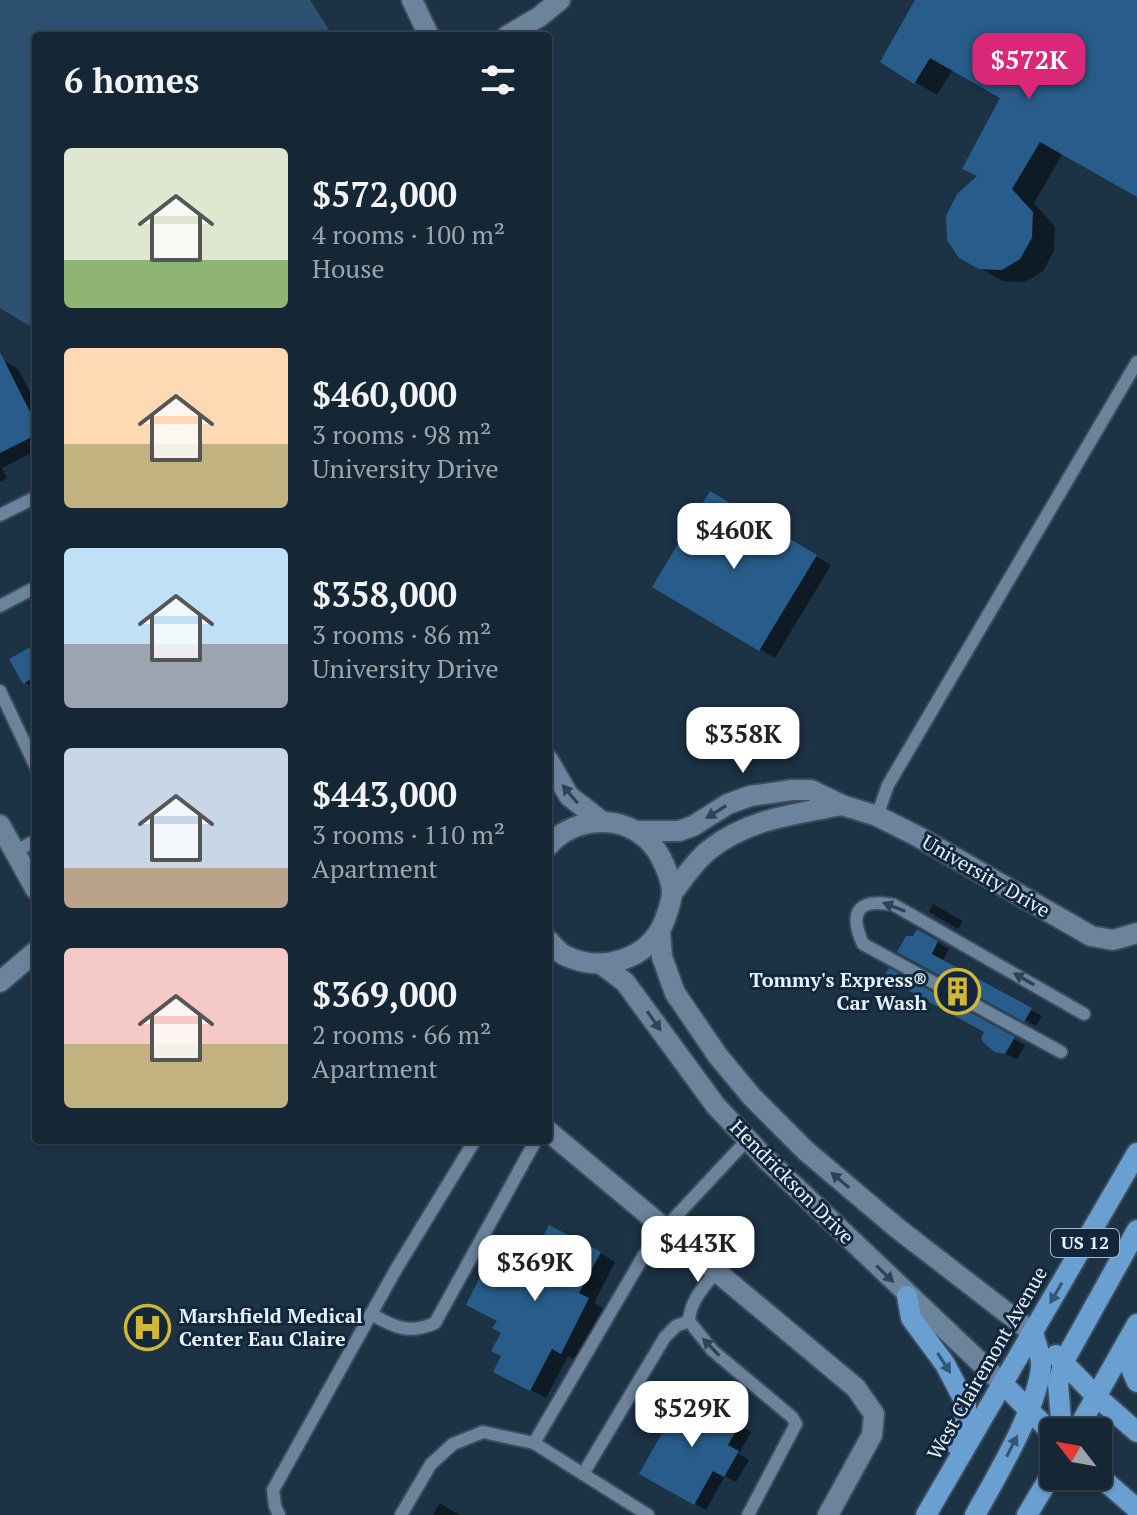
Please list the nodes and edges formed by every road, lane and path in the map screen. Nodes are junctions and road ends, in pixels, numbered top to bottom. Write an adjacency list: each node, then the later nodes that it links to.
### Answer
1 (412, 0): 3 (street)
2 (560, 0): 4 (street)
3 (427, 32)
4 (514, 32)
5 (1137, 362): 14 (lane)
6 (32, 499): 7 (lane)
7 (0, 515)
8 (32, 589): 9 (lane)
9 (0, 606)
10 (0, 691): 11 (lane)
11 (32, 759)
12 (552, 767): 15 (street, one-way to 12)
13 (842, 805): 14 (street, University Drive); 17 (street, University Drive, one-way to 17); 22 (street, University Drive)
14 (877, 816): 24 (street, University Drive)
15 (600, 820): 17 (street, University Drive); 19 (street)
16 (0, 825): 20 (street)
17 (638, 831): 22 (street)
18 (32, 842): 20 (lane)
19 (552, 842)
20 (15, 852): 21 (street)
21 (32, 883)
22 (673, 892): 23 (street)
23 (660, 931): 27 (street); 42 (street, Hendrickson Drive, one-way to 23)
24 (1133, 935)
25 (553, 950): 27 (street)
26 (32, 954): 28 (street)
27 (601, 964): 32 (street, Hendrickson Drive, one-way to 32)
28 (0, 982)
29 (1084, 1014): 30 (lane, one-way to 30)
30 (1061, 1052)
31 (552, 1134): 36 (street)
32 (748, 1139): 36 (lane); 39 (street, Hendrickson Drive, one-way to 39)
33 (473, 1144): 40 (lane)
34 (534, 1144): 40 (lane)
35 (1137, 1153): 42 (main road, West Clairemont Avenue / US 12, one-way to 42)
36 (665, 1228): 38 (street); 53 (lane)
37 (1137, 1230): 44 (main road)
38 (717, 1271): 41 (lane); 63 (street)
39 (907, 1296): 46 (street, Hendrickson Drive); 55 (main road, one-way to 55)
40 (371, 1314): 59 (lane)
41 (689, 1321): 54 (lane); 62 (lane, one-way to 41)
42 (1033, 1333): 44 (main road); 46 (main road, West Clairemont Avenue / US 12); 48 (main road)
43 (1132, 1334): 45 (main road); 47 (main road)
44 (1064, 1361): 47 (main road); 49 (main road)
45 (1137, 1382)
46 (1003, 1384): 48 (main road); 55 (main road, West Clairemont Avenue / US 12)
47 (1096, 1396): 50 (main road); 52 (main road)
48 (1028, 1409): 51 (main road); 65 (main road, one-way to 48)
49 (1061, 1418)
50 (1084, 1418)
51 (1040, 1421)
52 (1137, 1432)
53 (534, 1443): 54 (lane); 60 (lane)
54 (583, 1474): 61 (lane)
55 (948, 1476): 64 (main road, West Clairemont Avenue / US 12)
56 (1112, 1487): 58 (main road)
57 (1042, 1490): 66 (main road)
58 (1137, 1509)
59 (279, 1515)
60 (401, 1515)
61 (648, 1515)
62 (748, 1515)
63 (828, 1515)
64 (926, 1515)
65 (975, 1515)
66 (1027, 1515)

